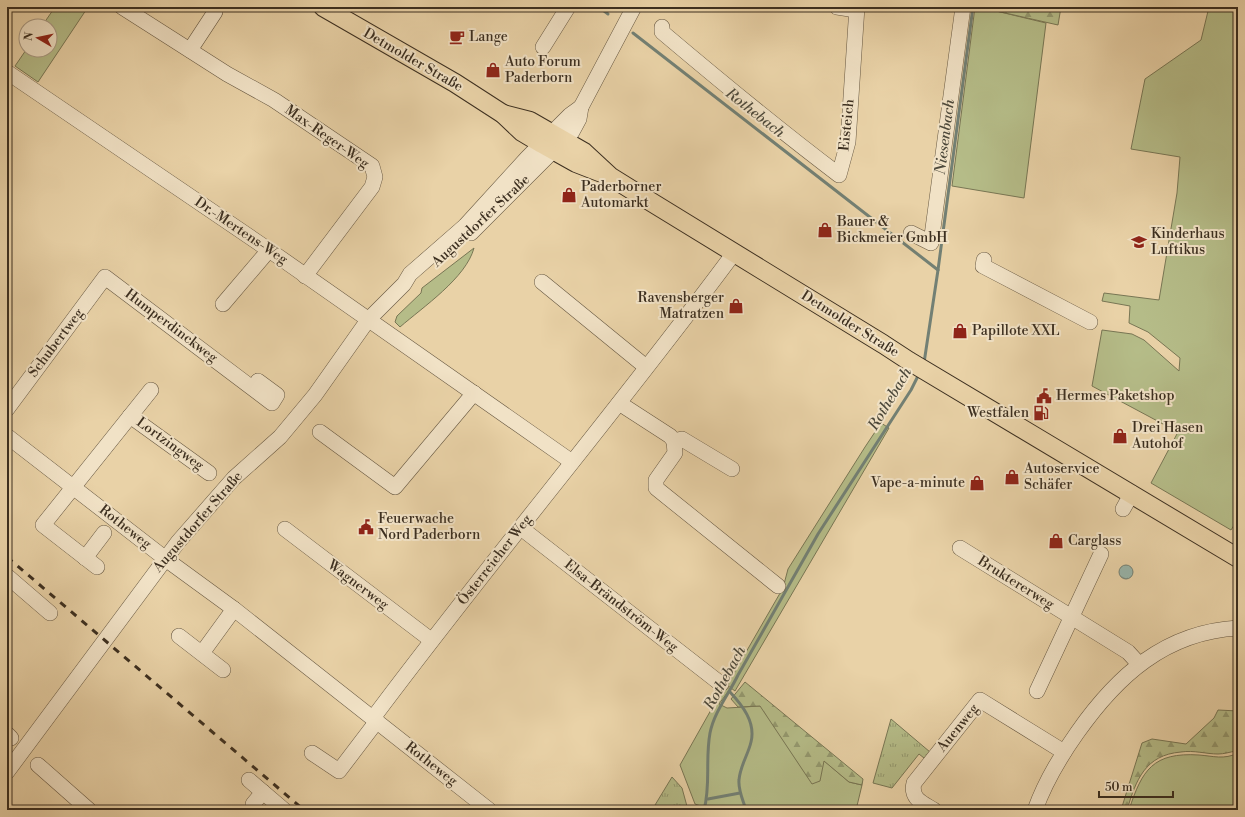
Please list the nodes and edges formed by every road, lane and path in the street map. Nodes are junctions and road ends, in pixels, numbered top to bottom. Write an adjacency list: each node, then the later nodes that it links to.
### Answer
1 (122, 7): 11 (street, Max-Reger-Weg)
2 (568, 7): 10 (street)
3 (634, 7): 13 (street, Augustdorfer Straße)
4 (837, 7): 7 (street, Eisteich)
5 (963, 7): 14 (street)
6 (330, 9): 13 (main road, Detmolder Straße)
7 (857, 9): 9 (street, Eisteich)
8 (215, 12): 11 (street)
9 (662, 27)
10 (542, 47)
11 (190, 50): 18 (street, Max-Reger-Weg)
12 (7, 72): 15 (street, Dr.-Mertens-Weg)
13 (553, 142): 16 (main road, Detmolder Straße); 22 (street, Augustdorfer Straße)
14 (911, 233)
15 (269, 250): 18 (street, Dr.-Mertens-Weg); 21 (street)
16 (734, 253): 24 (street, Österreicher Weg); 38 (main road, Detmolder Straße)
17 (984, 260): 23 (street)
18 (305, 276): 22 (street, Dr.-Mertens-Weg)
19 (105, 277): 25 (street, Humperdinckweg); 29 (street, Schubertweg)
20 (542, 282): 24 (street)
21 (223, 304)
22 (368, 320): 27 (street, Dr.-Mertens-Weg); 46 (street, Augustdorfer Straße)
23 (1090, 322)
24 (646, 367): 28 (street, Österreicher Weg)
25 (256, 384)
26 (151, 390): 30 (street, Lortzingweg)
27 (474, 393): 31 (street); 34 (street, Dr.-Mertens-Weg)
28 (619, 403): 33 (street); 34 (street, Österreicher Weg)
29 (7, 409)
30 (130, 416): 36 (street, Lortzingweg); 37 (street, Lortzingweg)
31 (320, 432)
32 (7, 436): 37 (street, Rotheweg)
33 (674, 441): 35 (street); 50 (street)
34 (572, 462): 40 (street, Österreicher Weg)
35 (732, 469)
36 (209, 473)
37 (73, 487): 45 (street); 46 (street, Rotheweg)
38 (1132, 494): 39 (street); 47 (main road, Detmolder Straße)
39 (1123, 509)
40 (521, 528): 56 (street, Österreicher Weg); 60 (street, Elsa-Brändström-Weg)
41 (285, 529): 56 (street, Wagnerweg)
42 (104, 533): 45 (street, Rotheweg)
43 (960, 548): 53 (street, Bruktererweg)
44 (1101, 554): 53 (street, Bruktererweg)
45 (85, 558): 48 (street)
46 (165, 558): 51 (street, Rotheweg); 65 (street, Augustdorfer Straße)
47 (1238, 558)
48 (97, 567)
49 (7, 576): 52 (street)
50 (778, 586)
51 (234, 609): 57 (street); 62 (street, Rotheweg)
52 (50, 613)
53 (1072, 618): 58 (street, Bruktererweg); 61 (street, Bruktererweg)
54 (1238, 628): 58 (street)
55 (179, 636): 57 (street)
56 (431, 640): 62 (street, Österreicher Weg)
57 (202, 653): 59 (street)
58 (1139, 664): 63 (street)
59 (223, 670)
60 (721, 684)
61 (1037, 691)
62 (375, 720): 64 (street); 70 (street, Rotheweg)
63 (1064, 752): 73 (street, Auenweg); 74 (street)
64 (312, 753)
65 (7, 772)
66 (43, 774): 71 (street)
67 (249, 780): 68 (street)
68 (263, 792): 69 (street); 72 (street)
69 (253, 804)
70 (485, 809)
71 (89, 810)
72 (284, 810)
73 (934, 810)
74 (1035, 810)

